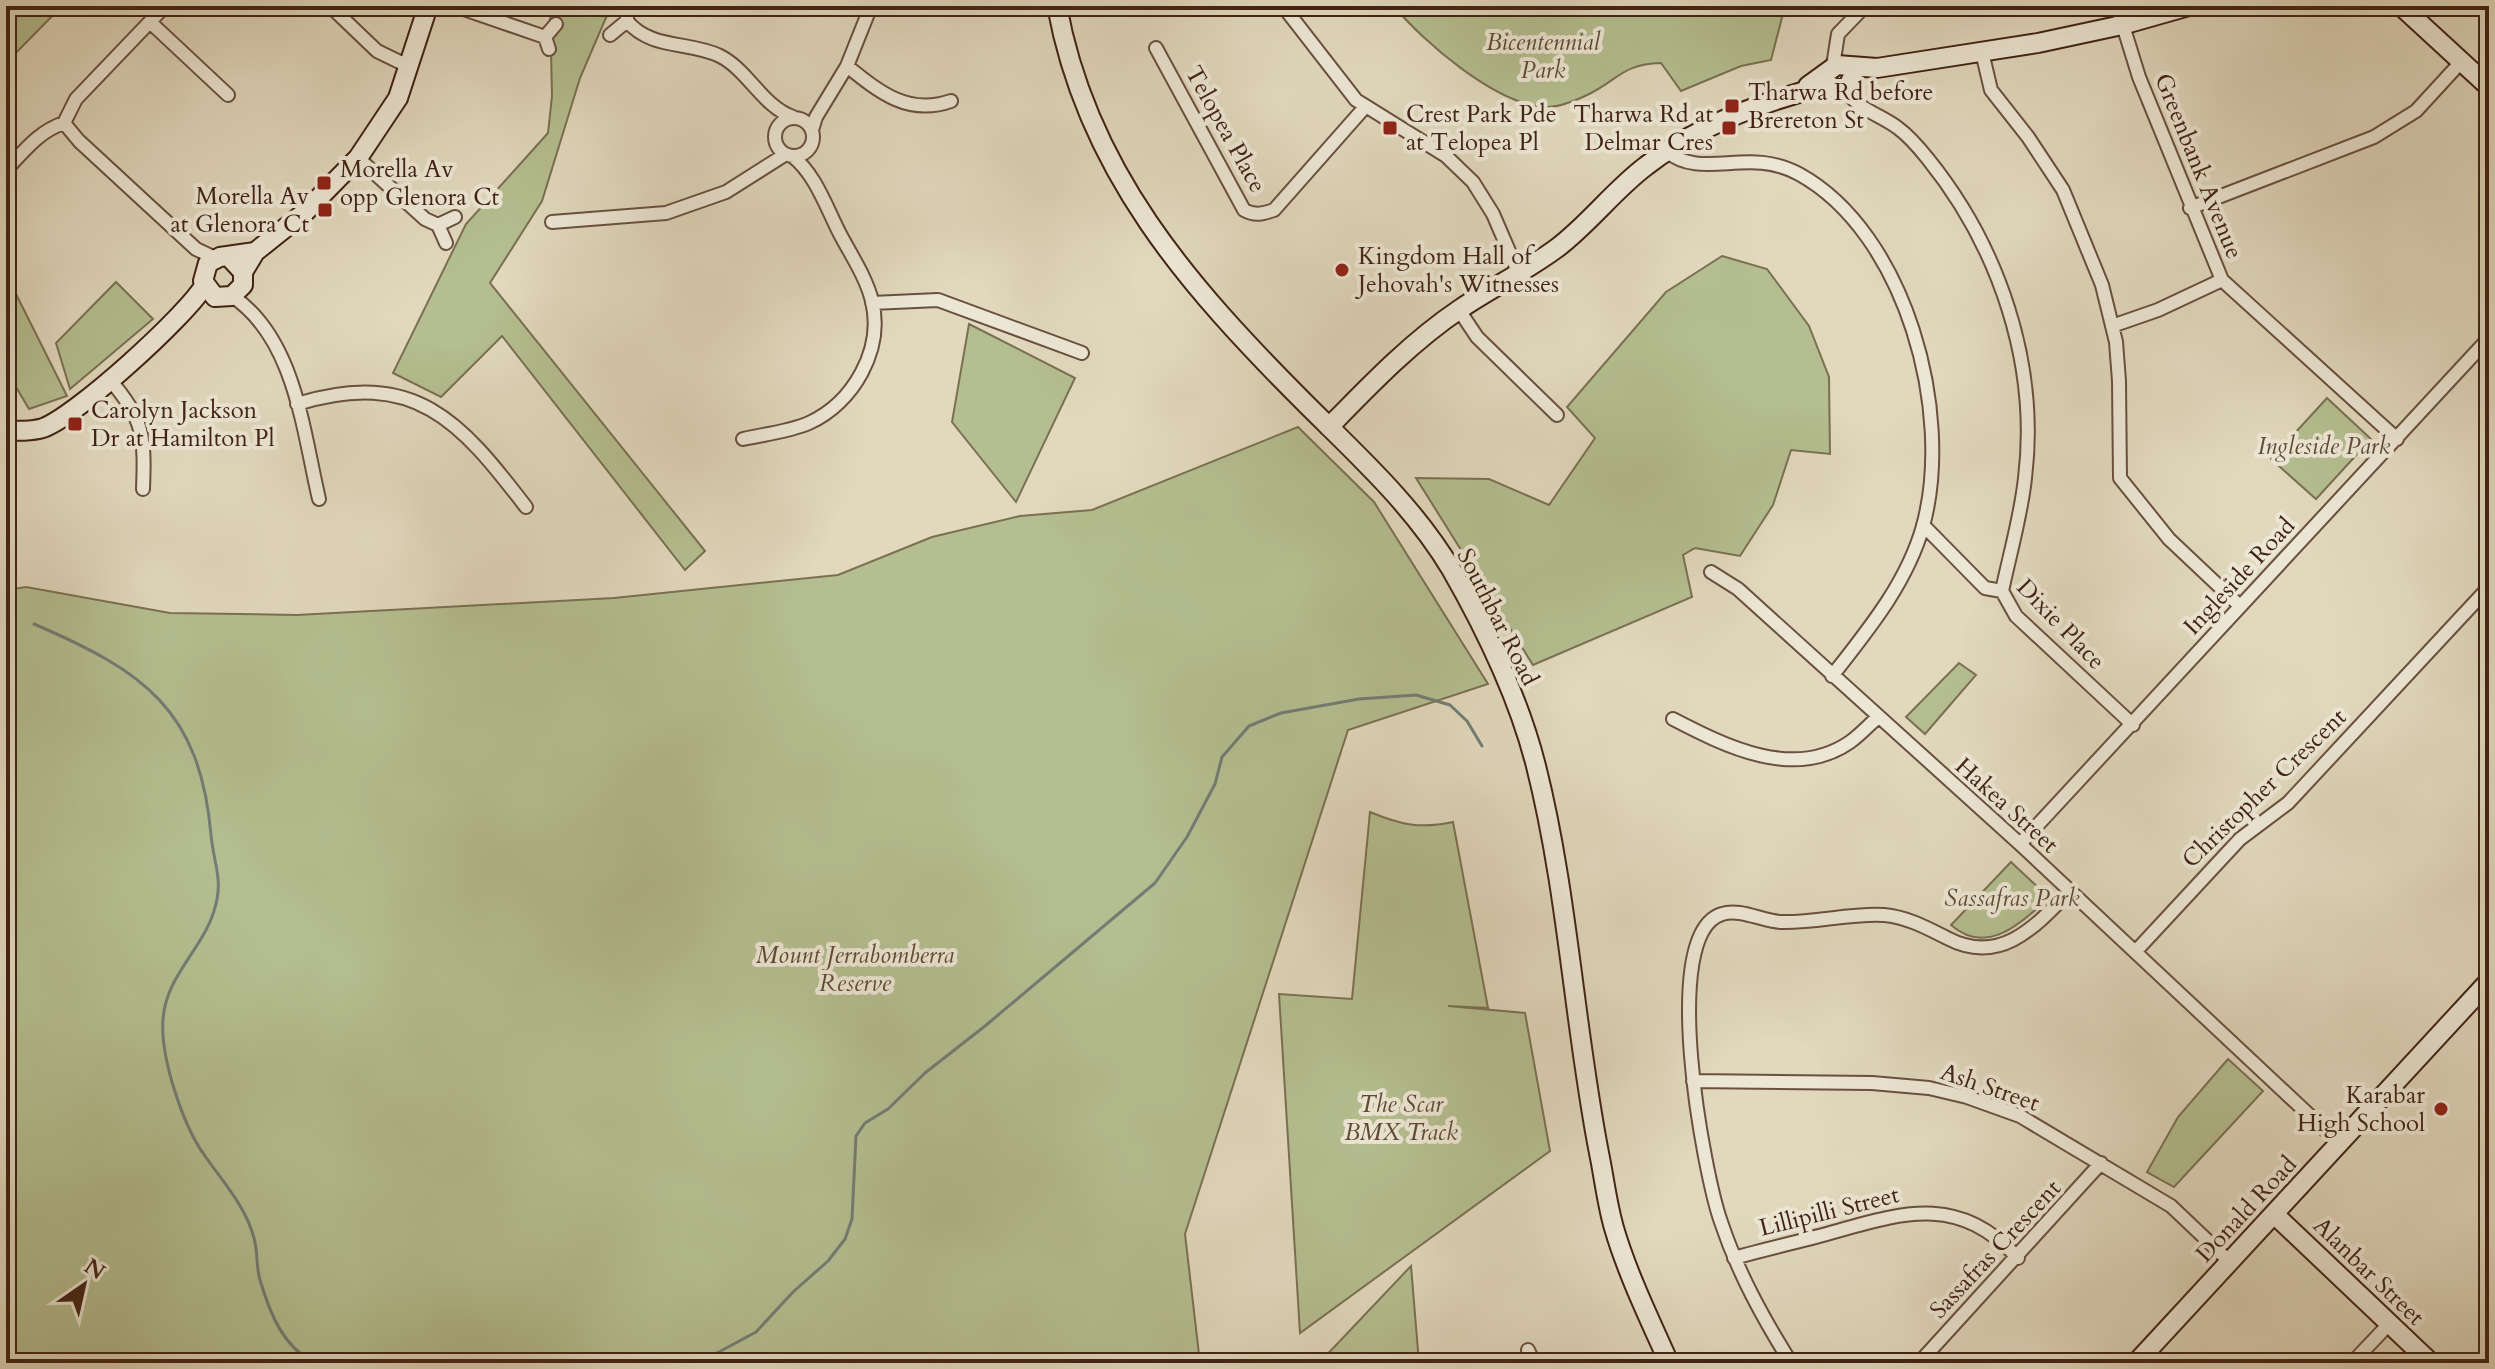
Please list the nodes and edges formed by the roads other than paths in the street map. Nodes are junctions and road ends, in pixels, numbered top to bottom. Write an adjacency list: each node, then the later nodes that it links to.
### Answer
1 (165, 6): 14 (street)
2 (330, 6): 22 (street)
3 (428, 6): 22 (street)
4 (455, 6): 15 (street)
5 (627, 6): 13 (street)
6 (871, 6): 21 (street)
7 (1057, 6): 56 (street, Southbar Road)
8 (1283, 6): 29 (street)
9 (1865, 6): 23 (street)
10 (2117, 6): 16 (street, Greenbank Avenue)
11 (2189, 6): 16 (street)
12 (2401, 6): 20 (street)
13 (627, 21): 17 (street); 27 (street)
14 (150, 22): 25 (street); 31 (street)
15 (556, 24)
16 (2122, 25): 19 (street); 40 (street, Greenbank Avenue)
17 (610, 35)
18 (1156, 48): 29 (street, Telopea Place)
19 (1982, 52): 23 (street); 50 (street)
20 (2461, 62): 24 (street); 40 (street)
21 (847, 66): 26 (street); 28 (street)
22 (410, 67): 36 (street)
23 (1838, 77): 34 (street); 66 (street)
24 (2489, 87)
25 (228, 95)
26 (827, 96): 30 (street); 33 (street)
27 (766, 100): 30 (street); 32 (street)
28 (951, 101)
29 (1365, 107): 45 (street)
30 (796, 118): 32 (street); 33 (street)
31 (64, 123): 38 (street); 46 (street)
32 (776, 133): 35 (street); 37 (street)
33 (812, 137): 35 (street); 39 (street)
34 (1666, 151): 45 (street); 63 (street)
35 (789, 155): 37 (street); 39 (street)
36 (358, 158): 43 (street); 46 (street)
37 (759, 169): 42 (street)
38 (6, 170)
39 (814, 182): 48 (street)
40 (2190, 208): 47 (street, Greenbank Avenue)
41 (455, 217): 43 (street)
42 (552, 222)
43 (438, 225): 44 (street)
44 (446, 243)
45 (1518, 272): 49 (street)
46 (223, 278): 53 (street); 54 (street)
47 (2222, 280): 50 (street); 59 (street, Greenbank Avenue)
48 (872, 303): 52 (street); 58 (street)
49 (1459, 310): 55 (street); 56 (street)
50 (2112, 326): 67 (street)
51 (2489, 338): 59 (street, Ingleside Road)
52 (1082, 353)
53 (109, 379): 57 (street); 60 (street)
54 (297, 404): 61 (street); 62 (street)
55 (1557, 415)
56 (1329, 427): 85 (street, Southbar Road)
57 (6, 429)
58 (743, 439)
59 (2397, 439): 67 (street, Ingleside Road)
60 (143, 489)
61 (319, 499)
62 (526, 507)
63 (1923, 525): 66 (street, Dixie Place); 68 (street)
64 (1711, 572): 68 (street, Hakea Street)
65 (2489, 587): 74 (street, Christopher Crescent)
66 (2002, 591): 71 (street, Dixie Place)
67 (2240, 606): 71 (street, Ingleside Road)
68 (1832, 676): 69 (street, Hakea Street)
69 (1878, 717): 70 (street); 72 (street, Hakea Street)
70 (1673, 719)
71 (2133, 725): 72 (street, Ingleside Road)
72 (2020, 844): 73 (street, Hakea Street)
73 (2070, 891): 74 (street, Hakea Street); 76 (street)
74 (2136, 951): 77 (street, Hakea Street)
75 (2489, 981): 77 (street, Donald Road)
76 (1693, 1081): 78 (street, Ash Street); 80 (street)
77 (2339, 1143): 79 (street, Donald Road)
78 (2101, 1163): 81 (street, Sassafras Crescent); 82 (street, Ash Street)
79 (2274, 1214): 82 (street, Donald Road); 83 (street, Alanbar Street)
80 (1734, 1258): 81 (street, Lillipilli Street); 87 (street)
81 (2018, 1258): 88 (street, Sassafras Crescent)
82 (2230, 1262): 89 (street, Donald Road)
83 (2389, 1324): 90 (street); 91 (street, Alanbar Street)
84 (1528, 1350): 86 (street)
85 (1669, 1362)
86 (1534, 1363)
87 (1791, 1363)
88 (1919, 1363)
89 (2136, 1363)
90 (2352, 1363)
91 (2431, 1363)

